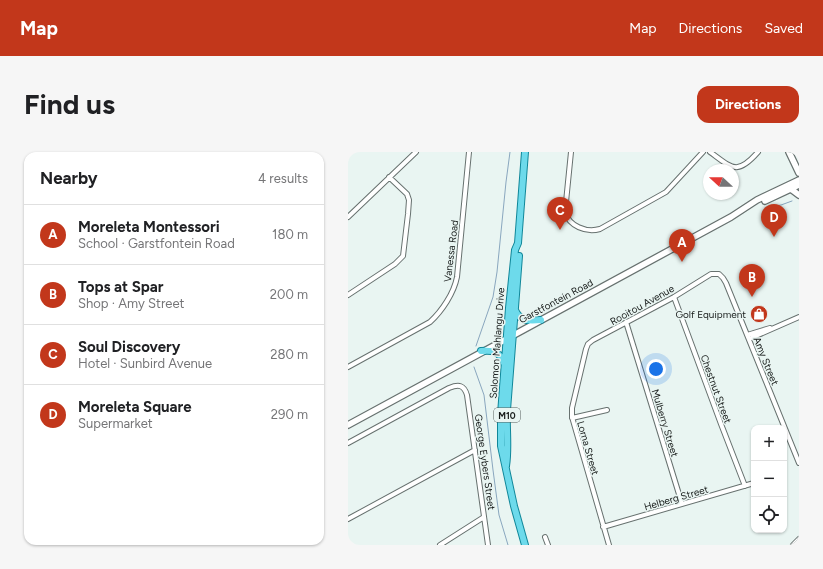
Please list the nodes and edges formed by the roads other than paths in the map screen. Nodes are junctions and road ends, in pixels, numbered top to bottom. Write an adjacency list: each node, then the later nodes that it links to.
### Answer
1 (416, 152): 10 (street)
2 (470, 152): 30 (street, Vanessa Road)
3 (525, 152): 16 (main road, Solomon Mahlangu Drive)
4 (571, 152): 5 (street)
5 (703, 152)
6 (710, 152): 7 (street)
7 (758, 152)
8 (790, 152): 9 (main road)
9 (798, 172): 11 (main road)
10 (389, 177): 14 (street); 18 (street)
11 (799, 183): 12 (main road, Garstfontein Road); 15 (main road, Garstfontein Road)
12 (791, 189): 13 (main road); 15 (main road, Garstfontein Road)
13 (799, 195)
14 (348, 217)
15 (731, 217): 22 (main road, Garstfontein Road)
16 (518, 243): 20 (main road, Solomon Mahlangu Drive); 26 (main road, Solomon Mahlangu Drive)
17 (711, 274): 19 (street, Rooitou Avenue); 25 (street, Amy Street)
18 (348, 295)
19 (674, 297): 23 (street, Rooitou Avenue); 39 (street, Chestnut Street)
20 (514, 309): 22 (main road); 24 (main road, Solomon Mahlangu Drive)
21 (799, 317): 25 (street)
22 (541, 320): 24 (main road, Garstfontein Road)
23 (626, 322): 28 (street, Rooitou Avenue); 40 (street, Mulberry Street)
24 (513, 334): 26 (main road, Garstfontein Road); 37 (main road, Solomon Mahlangu Drive / M10)
25 (748, 337): 36 (street, Amy Street)
26 (506, 338): 27 (main road, Garstfontein Road); 29 (main road, Solomon Mahlangu Drive / M10)
27 (481, 351): 29 (main road); 33 (main road, Garstfontein Road)
28 (585, 353): 32 (street, Lorna Street)
29 (504, 363): 37 (main road, Solomon Mahlangu Drive / M10)
30 (348, 367)
31 (607, 410): 32 (street)
32 (572, 418): 43 (street, Lorna Street)
33 (348, 425)
34 (348, 443): 35 (street, George Eybers Street)
35 (475, 450): 41 (street, George Eybers Street); 42 (street)
36 (799, 462)
37 (506, 468): 48 (main road, Solomon Mahlangu Drive)
38 (751, 484): 39 (street, Helberg Street)
39 (745, 486): 40 (street, Helberg Street)
40 (682, 504): 43 (street, Helberg Street)
41 (484, 517): 46 (street); 47 (street, George Eybers Street)
42 (348, 519)
43 (603, 527): 50 (street, Lorna Street)
44 (545, 537): 49 (street)
45 (799, 539): 51 (street)
46 (440, 545)
47 (488, 545)
48 (526, 545)
49 (548, 545)
50 (609, 545)
51 (793, 545)

